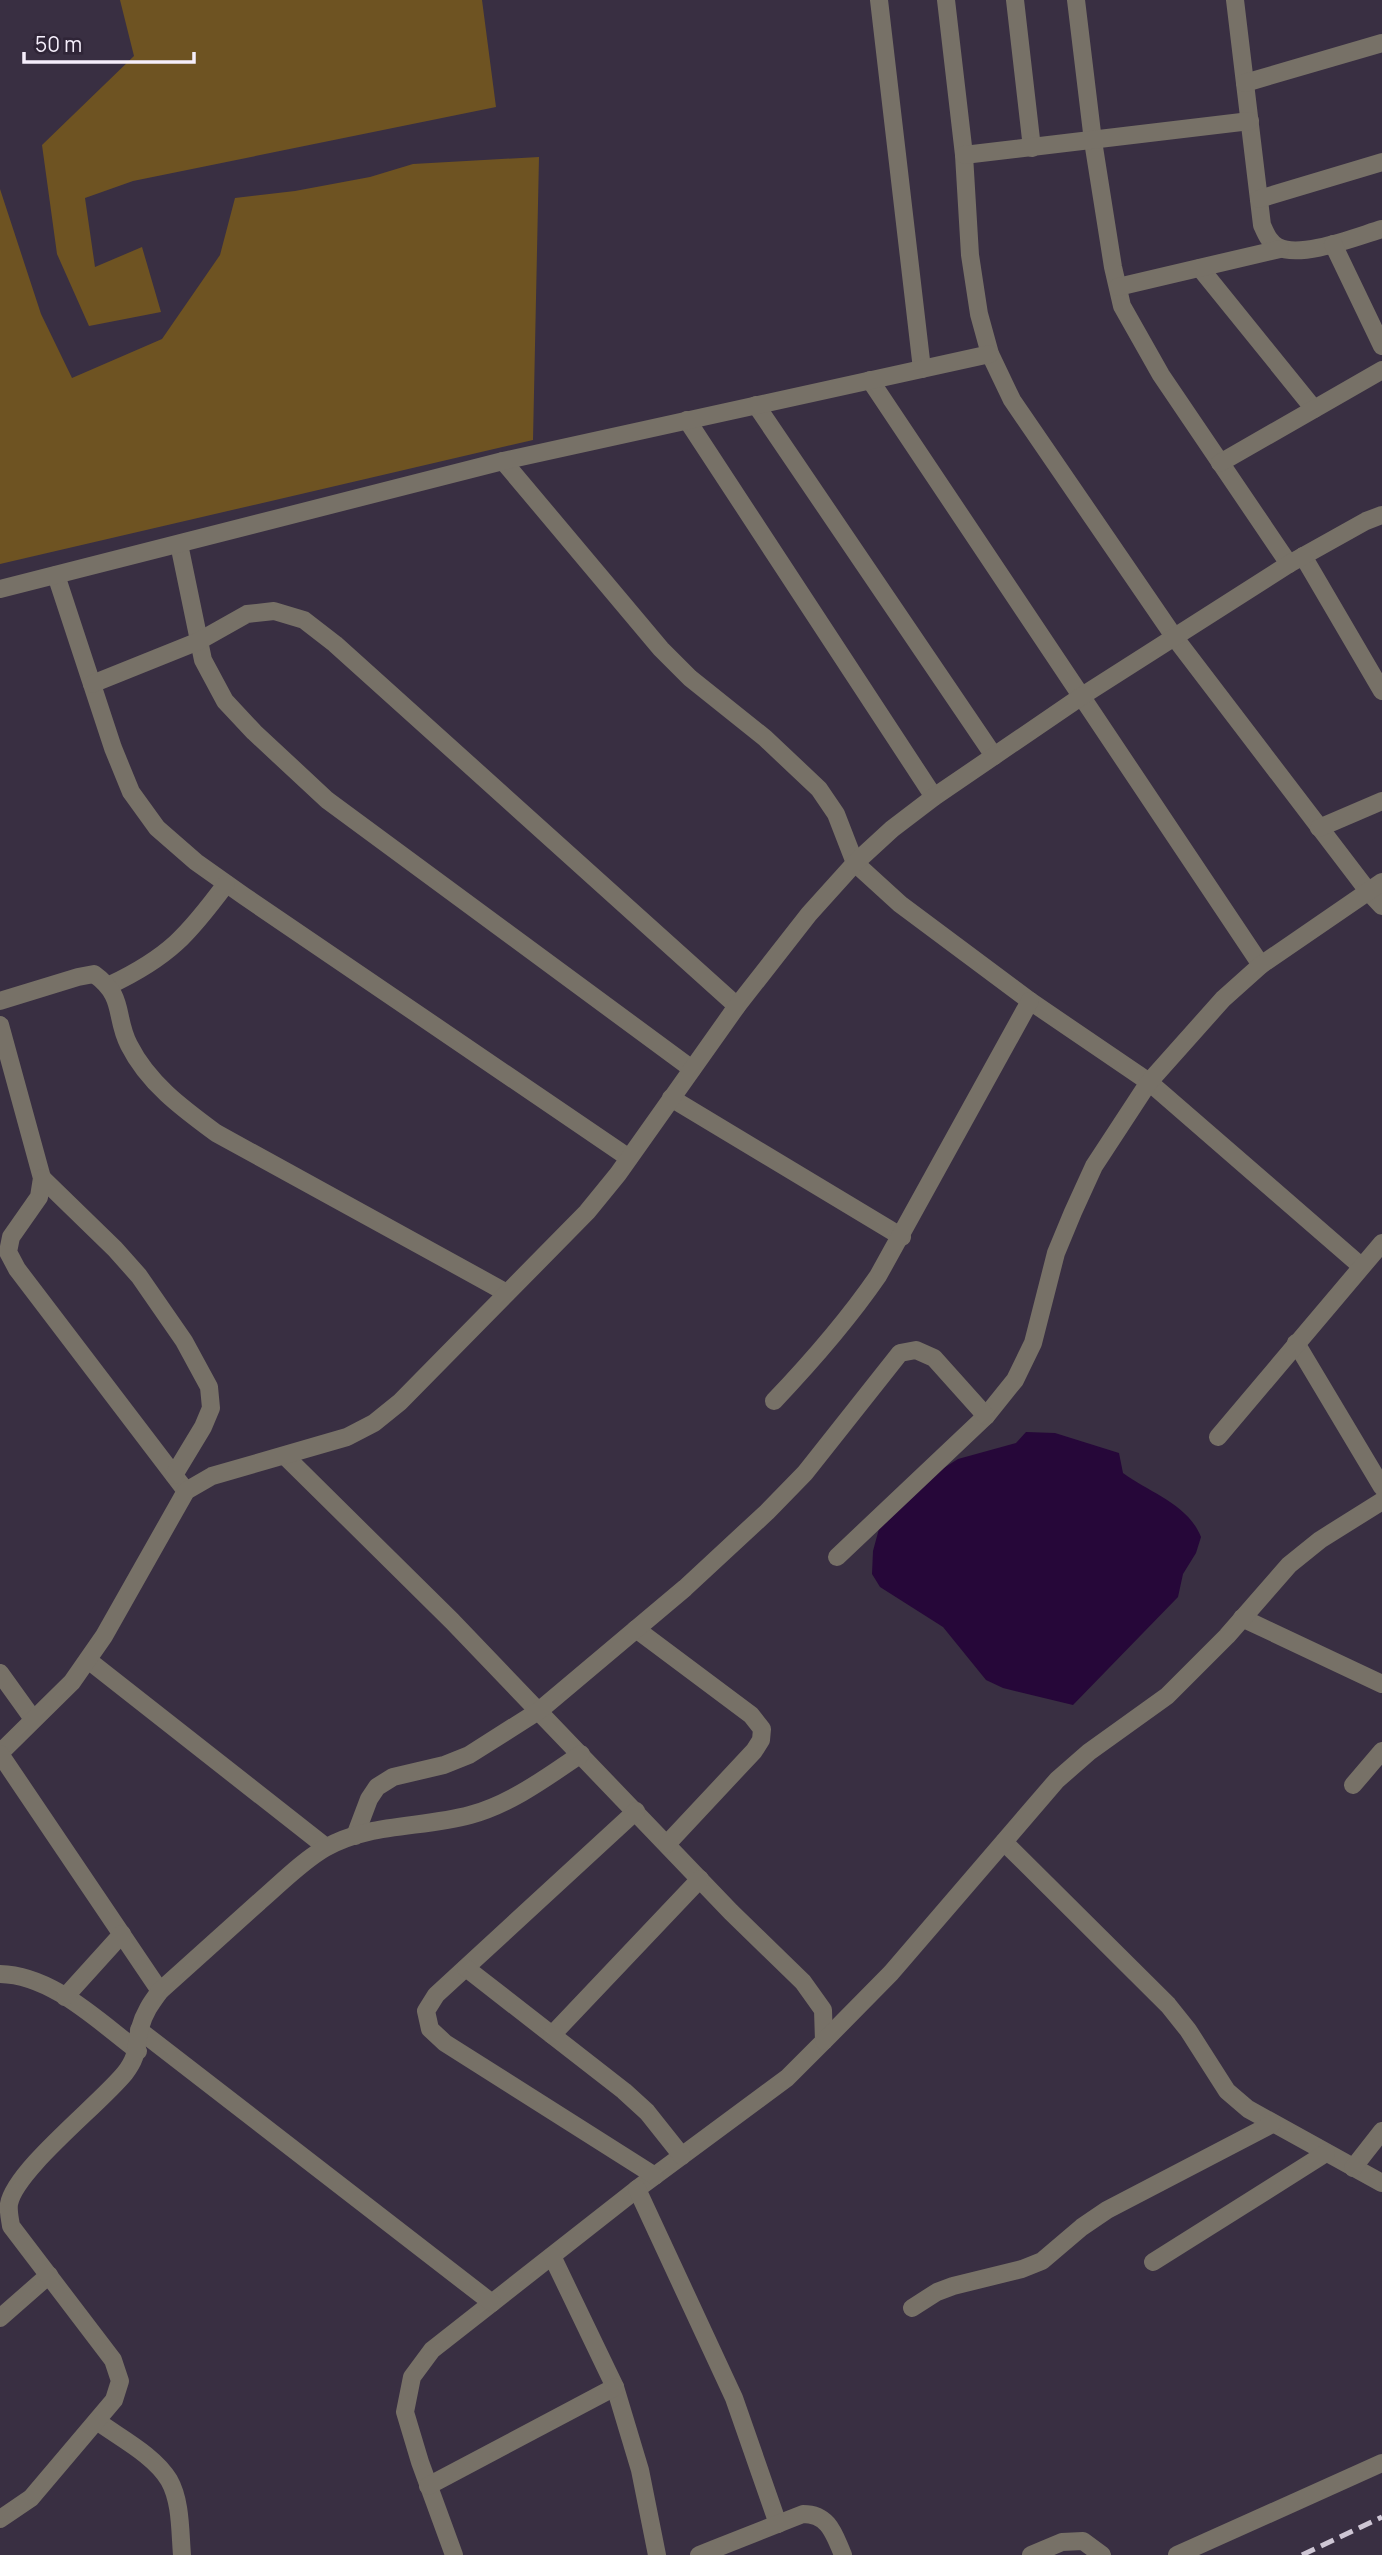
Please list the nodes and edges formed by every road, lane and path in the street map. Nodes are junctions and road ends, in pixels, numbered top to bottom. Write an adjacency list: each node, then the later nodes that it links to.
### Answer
1 (879, 0): 21 (street)
2 (946, 0): 11 (street)
3 (1015, 0): 10 (street)
4 (1076, 0): 9 (street)
5 (1235, 0): 7 (street)
6 (1382, 43): 7 (street)
7 (1245, 83): 8 (street)
8 (1250, 121): 9 (street); 13 (street)
9 (1093, 141): 10 (street); 18 (street)
10 (1032, 148): 11 (street)
11 (964, 155): 20 (street)
12 (1382, 162): 13 (street)
13 (1259, 199): 16 (street)
14 (1382, 229): 15 (street)
15 (1334, 244): 16 (street); 19 (street)
16 (1280, 248): 17 (street)
17 (1200, 268): 18 (street); 25 (street)
18 (1118, 287): 28 (street)
19 (1380, 338)
20 (990, 354): 21 (street); 34 (street)
21 (922, 369): 23 (street)
22 (1382, 370): 25 (street)
23 (870, 380): 24 (street); 38 (street)
24 (756, 405): 26 (street); 39 (street)
25 (1314, 409): 28 (street)
26 (687, 420): 27 (street); 40 (street)
27 (503, 461): 30 (street); 43 (street)
28 (1220, 463): 31 (street)
29 (1382, 515): 31 (street)
30 (179, 544): 32 (street); 35 (street)
31 (1296, 560): 34 (street); 37 (street)
32 (56, 575): 33 (street); 36 (street)
33 (0, 589)
34 (1175, 638): 38 (street); 42 (street)
35 (199, 641): 36 (street); 51 (street); 53 (street)
36 (92, 684): 44 (street)
37 (1382, 691)
38 (1082, 696): 39 (street); 47 (street)
39 (994, 756): 40 (street)
40 (934, 797): 43 (street)
41 (1382, 801): 42 (street)
42 (1319, 828): 45 (street)
43 (855, 863): 50 (street); 51 (street)
44 (226, 884): 48 (street); 56 (street)
45 (1375, 887): 46 (street); 47 (street)
46 (1382, 906)
47 (1261, 965): 54 (street)
48 (110, 985): 49 (street); 62 (street)
49 (0, 1001)
50 (1030, 1001): 54 (street); 58 (street)
51 (737, 1006): 53 (street)
52 (0, 1024): 57 (street)
53 (692, 1069): 55 (street)
54 (1149, 1082): 61 (street); 65 (street)
55 (671, 1098): 56 (street); 58 (street)
56 (629, 1158): 62 (street)
57 (42, 1178): 59 (street); 68 (street)
58 (902, 1237): 64 (street)
59 (6, 1238): 68 (street)
60 (1382, 1243): 61 (street)
61 (1361, 1266): 63 (street)
62 (508, 1293): 67 (street)
63 (1296, 1343): 66 (street); 69 (street)
64 (774, 1401)
65 (986, 1416): 72 (street); 74 (street)
66 (1218, 1437)
67 (285, 1456): 70 (street); 78 (street)
68 (174, 1475): 70 (street)
69 (1382, 1487)
70 (186, 1491): 75 (street)
71 (1382, 1501): 73 (street)
72 (837, 1557)
73 (1242, 1618): 77 (street); 86 (street)
74 (636, 1629): 78 (street); 87 (street)
75 (88, 1660): 79 (street); 88 (street)
76 (0, 1673): 79 (street)
77 (1382, 1684)
78 (540, 1710): 82 (street); 85 (street)
79 (33, 1719): 81 (street)
80 (1382, 1751): 83 (street)
81 (0, 1753): 90 (street)
82 (581, 1754): 84 (street); 85 (street)
83 (1353, 1785)
84 (636, 1811): 87 (street); 91 (street)
85 (355, 1836): 88 (street)
86 (1004, 1842): 97 (street); 99 (street)
87 (667, 1844): 89 (street)
88 (326, 1847): 93 (street)
89 (700, 1879): 96 (street); 97 (street)
90 (122, 1934): 93 (street); 94 (street)
91 (466, 1968): 96 (street); 104 (street)
92 (0, 1974): 94 (street)
93 (160, 1991): 95 (street)
94 (65, 1997): 98 (street)
95 (139, 2030): 98 (street); 112 (street)
96 (552, 2035): 102 (street)
97 (824, 2041): 102 (street)
98 (138, 2051): 108 (street)
99 (1272, 2124): 101 (street); 113 (street)
100 (1382, 2131): 103 (street)
101 (1326, 2153): 103 (street); 110 (street)
102 (682, 2156): 104 (street)
103 (1353, 2168): 106 (street)
104 (655, 2176): 107 (street)
105 (0, 2183): 108 (street)
106 (1382, 2183)
107 (637, 2189): 109 (street); 120 (street)
108 (9, 2205): 111 (street)
109 (552, 2256): 112 (street); 115 (street)
110 (1153, 2262)
111 (49, 2275): 114 (street); 116 (street)
112 (492, 2303): 118 (street)
113 (912, 2308)
114 (0, 2318)
115 (615, 2387): 118 (street); 123 (street)
116 (97, 2421): 119 (street); 121 (street)
117 (1382, 2463): 128 (street)
118 (428, 2486): 122 (street)
119 (0, 2519)
120 (778, 2524): 124 (street); 125 (street)
121 (182, 2555)
122 (454, 2555)
123 (657, 2555)
124 (699, 2555)
125 (843, 2555)
126 (1031, 2555): 127 (street)
127 (1102, 2555)
128 (1177, 2555)

